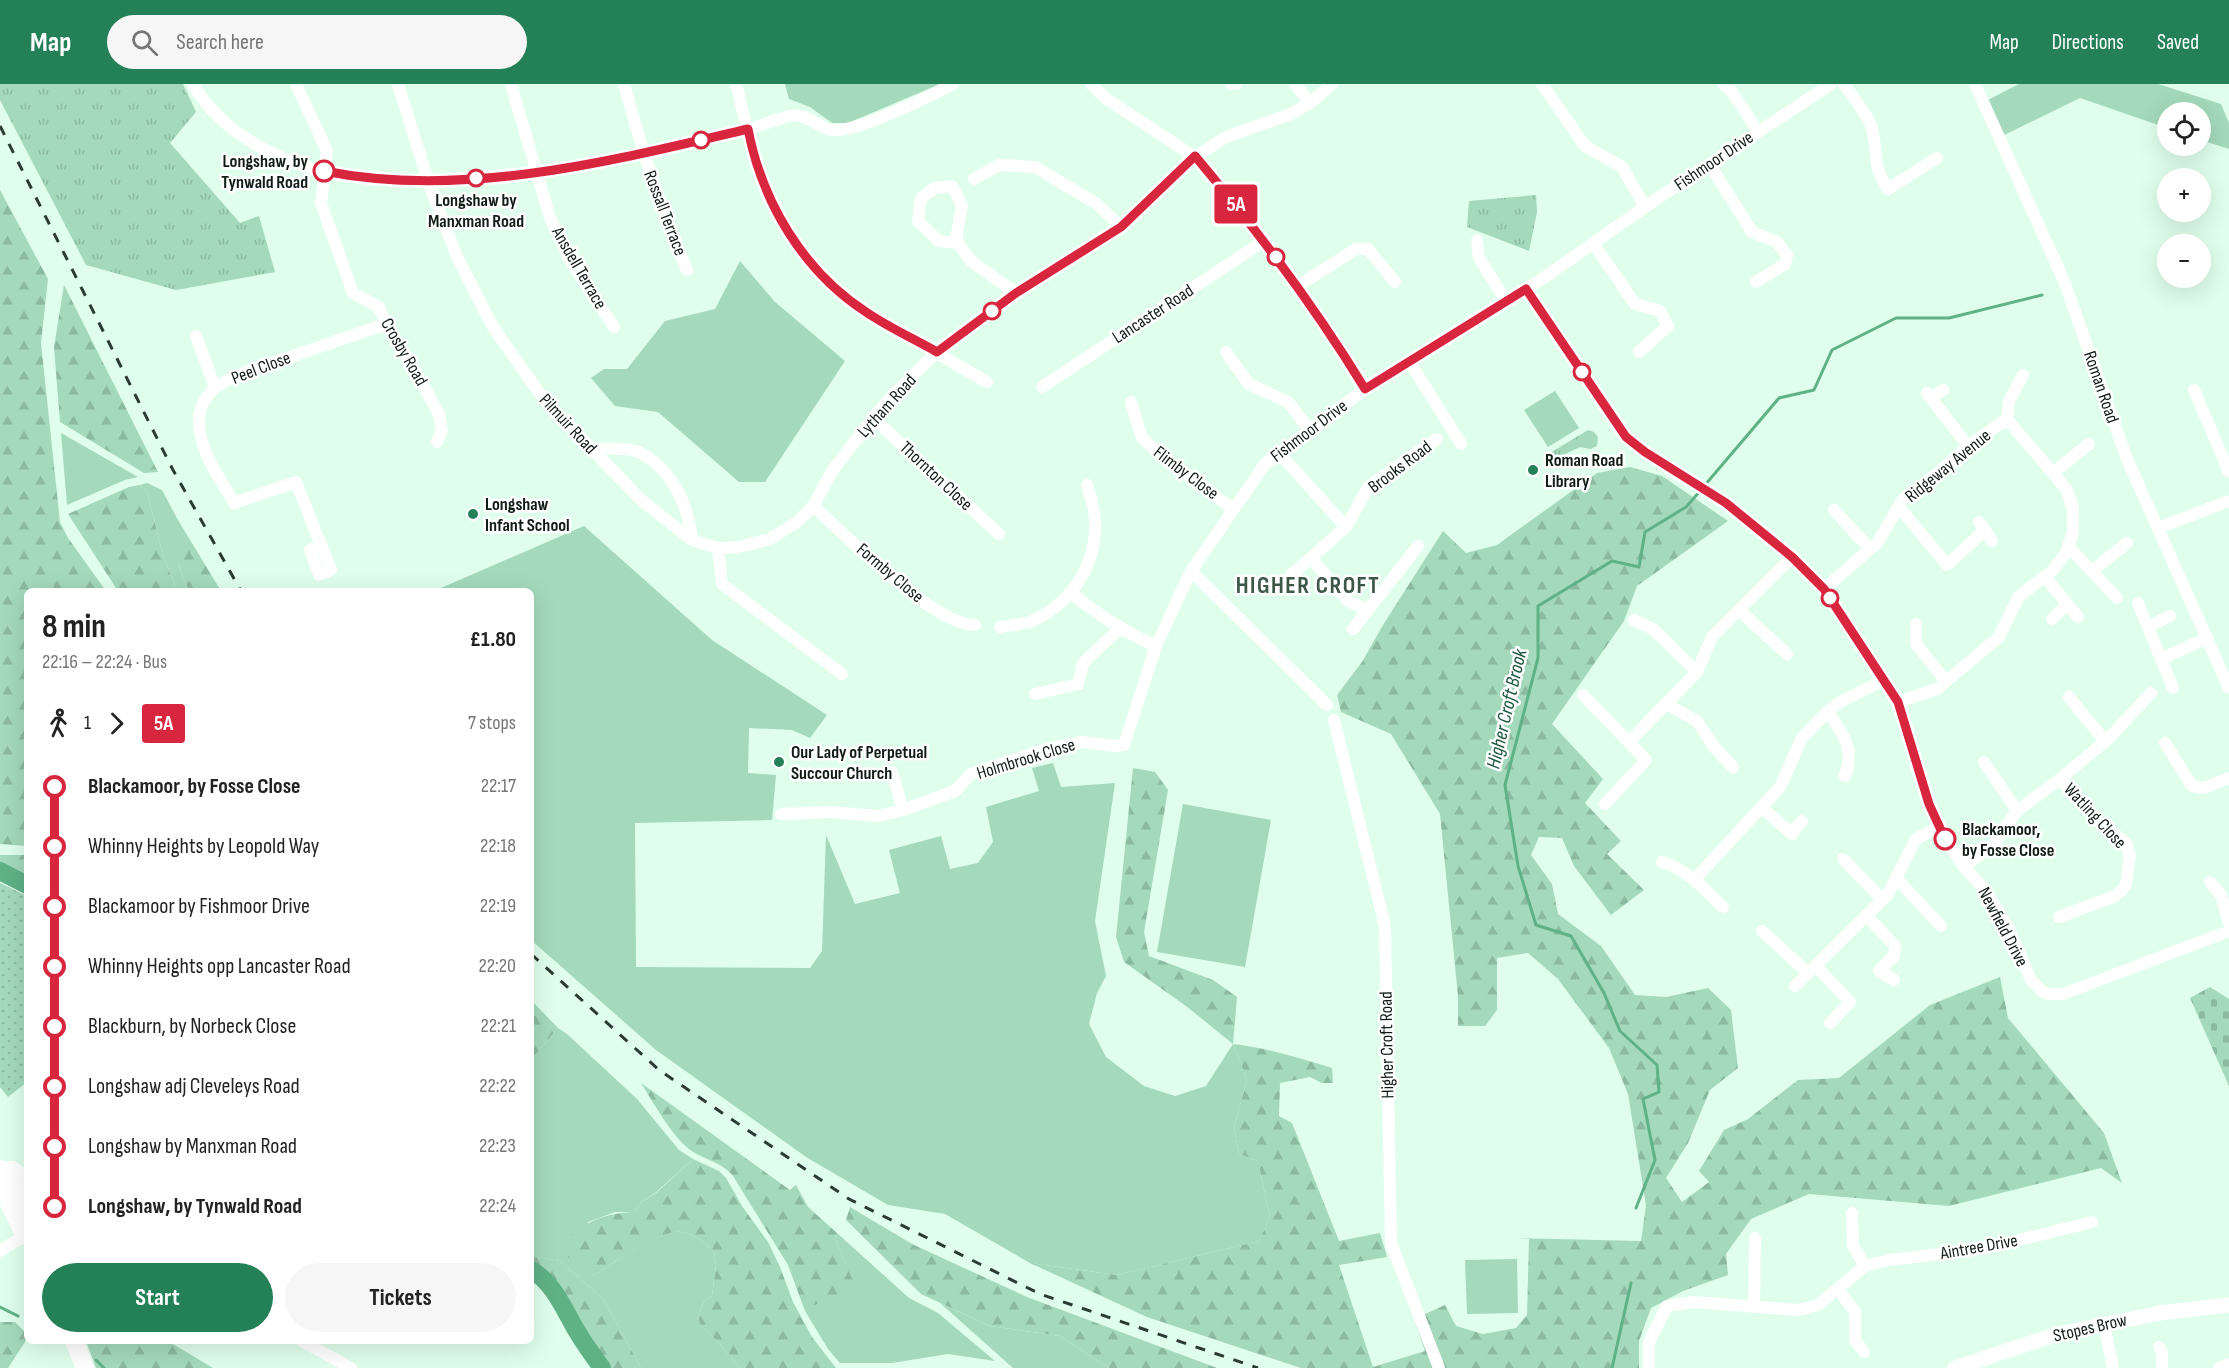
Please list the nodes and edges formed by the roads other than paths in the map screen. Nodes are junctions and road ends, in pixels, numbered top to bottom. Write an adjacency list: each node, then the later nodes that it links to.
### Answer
1 (193, 84): 25 (street)
2 (296, 84): 25 (street, Crosby Road)
3 (398, 84): 28 (street, Pilmuir Road)
4 (511, 84): 26 (street, Ansdell Terrace)
5 (624, 84): 21 (street, Rossall Terrace)
6 (736, 84): 19 (street)
7 (953, 84): 19 (street)
8 (1091, 84): 22 (street)
9 (1231, 84): 10 (street)
10 (1236, 84)
11 (1295, 84): 18 (street)
12 (1332, 84): 18 (street, Lytham Road)
13 (1542, 84): 29 (street)
14 (1723, 84): 20 (street)
15 (1831, 84): 20 (street, Fishmoor Drive)
16 (1844, 84): 23 (street)
17 (1975, 84): 76 (street, Roman Road)
18 (1310, 103): 22 (street, Lytham Road)
19 (748, 129): 21 (street); 45 (street)
20 (1758, 131): 24 (street, Fishmoor Drive)
21 (643, 154): 26 (street); 35 (street, Rossall Terrace)
22 (1195, 156): 30 (street, Lytham Road); 32 (street)
23 (1937, 158)
24 (1710, 165): 29 (street, Fishmoor Drive); 37 (street)
25 (324, 171): 28 (street); 42 (street, Crosby Road)
26 (537, 173): 28 (street); 43 (street, Ansdell Terrace)
27 (974, 179): 30 (street)
28 (429, 181): 65 (street, Pilmuir Road)
29 (1645, 207): 34 (street, Fishmoor Drive)
30 (1121, 227): 40 (street, Lytham Road)
31 (1477, 240): 41 (street)
32 (1264, 241): 38 (street); 51 (street, Lancaster Road)
33 (958, 243): 33 (street); 40 (street)
34 (1593, 243): 39 (street, Fishmoor Drive); 47 (street)
35 (687, 270)
36 (1395, 282): 38 (street)
37 (1756, 282)
38 (1298, 286): 53 (street)
39 (1526, 289): 41 (street, Fishmoor Drive); 86 (street, Newfield Drive)
40 (1016, 293): 45 (street, Lytham Road)
41 (1506, 302): 48 (street, Fishmoor Drive)
42 (386, 324): 52 (street, Peel Close); 61 (street, Crosby Road)
43 (614, 327)
44 (196, 336): 52 (street)
45 (937, 352): 50 (street); 57 (street, Lytham Road)
46 (1226, 352): 59 (street)
47 (1639, 352)
48 (1409, 361): 53 (street, Fishmoor Drive); 62 (street)
49 (2023, 375): 58 (street)
50 (987, 382)
51 (1042, 387)
52 (215, 388): 81 (street, Peel Close)
53 (1365, 389): 59 (street, Fishmoor Drive)
54 (1943, 390): 64 (street)
55 (2194, 390): 67 (street)
56 (1131, 402): 73 (street, Flimby Close)
57 (873, 418): 71 (street, Lytham Road); 78 (street, Thornton Close)
58 (2007, 419): 64 (street, Ridgeway Avenue); 68 (street, Ridgeway Avenue)
59 (1309, 429): 66 (street, Fishmoor Drive)
60 (1437, 439): 75 (street, Brooks Road)
61 (437, 442)
62 (1461, 444)
63 (2089, 444): 68 (street)
64 (1968, 446): 72 (street, Ridgeway Avenue)
65 (591, 449): 79 (street, Pilmuir Road); 79 (street)
66 (1279, 453): 73 (street, Fishmoor Drive); 75 (street)
67 (2229, 472)
68 (2053, 474): 83 (street, Ridgeway Avenue)
69 (1087, 485): 93 (street)
70 (2229, 501): 76 (street)
71 (813, 506): 84 (street, Lytham Road); 104 (street, Formby Close)
72 (1899, 507): 77 (street); 85 (street, Ridgeway Avenue)
73 (1233, 508): 88 (street, Fishmoor Drive)
74 (1834, 510): 85 (street)
75 (1346, 527): 87 (street, Brooks Road)
76 (2158, 528): 109 (street, Roman Road)
77 (1985, 531)
78 (999, 534)
79 (692, 540): 84 (street, Pilmuir Road)
80 (2127, 543): 89 (street)
81 (322, 546)
82 (1418, 546): 98 (street)
83 (2068, 546): 89 (street); 91 (street, Ridgeway Avenue)
84 (718, 548): 115 (street)
85 (1870, 549): 92 (street, Ridgeway Avenue)
86 (1792, 557): 92 (street, Newfield Drive); 97 (street)
87 (1311, 558): 90 (street, Brooks Road); 98 (street)
88 (1191, 572): 110 (street, Fishmoor Drive); 126 (street)
89 (2092, 572): 94 (street)
90 (1290, 576)
91 (2045, 577): 96 (street); 117 (street, Ridgeway Avenue)
92 (1824, 589): 116 (street, Newfield Drive)
93 (1071, 592): 105 (street); 106 (street)
94 (2117, 598)
95 (2138, 603): 107 (street)
96 (2067, 604): 100 (street); 101 (street)
97 (1739, 609): 111 (street); 114 (street)
98 (1368, 610): 108 (street)
99 (2170, 616): 107 (street)
100 (2078, 617)
101 (2052, 619)
102 (1634, 620): 114 (street)
103 (1916, 624): 117 (street)
104 (975, 625)
105 (1000, 627)
106 (1120, 627): 110 (street); 121 (street)
107 (2148, 627): 112 (street)
108 (1353, 629)
109 (2207, 638): 112 (street); 113 (street, Roman Road)
110 (1156, 646): 132 (street, Fishmoor Drive)
111 (1787, 654)
112 (2161, 659): 118 (street)
113 (2224, 662): 119 (street, Roman Road)
114 (1697, 672): 125 (street)
115 (842, 674)
116 (1884, 680): 124 (street, Newfield Drive); 127 (street)
117 (1946, 681): 124 (street, Ridgeway Avenue)
118 (2173, 688)
119 (2229, 688)
120 (2151, 693): 130 (street)
121 (1035, 694)
122 (1583, 695): 129 (street)
123 (2069, 697): 130 (street)
124 (1898, 702): 145 (street, Newfield Drive)
125 (1666, 704): 129 (street); 134 (street)
126 (1327, 705)
127 (1828, 711): 136 (street); 140 (street)
128 (1334, 720): 185 (street, Higher Croft Road)
129 (1630, 741): 139 (street)
130 (2105, 741): 138 (street)
131 (2165, 743): 137 (street)
132 (1122, 746): 141 (street, Holmbrook Close)
133 (1984, 762): 142 (street)
134 (1733, 767)
135 (892, 772): 141 (street)
136 (1845, 776)
137 (2229, 778)
138 (2060, 779): 142 (street); 155 (street, Watling Close)
139 (1605, 804)
140 (1761, 807): 144 (street); 150 (street)
141 (903, 810): 143 (street, Holmbrook Close)
142 (2017, 811): 148 (street)
143 (782, 813)
144 (1802, 821)
145 (1939, 827): 148 (street, Newfield Drive); 149 (street)
146 (1843, 859): 152 (street)
147 (1662, 862): 150 (street)
148 (1964, 867): 159 (street, Newfield Drive)
149 (1896, 878): 152 (street); 157 (street)
150 (1694, 880): 153 (street)
151 (2210, 882): 156 (street)
152 (1883, 900): 154 (street)
153 (1723, 907)
154 (1867, 916): 160 (street); 161 (street)
155 (2059, 917)
156 (2229, 923)
157 (1941, 926)
158 (1762, 930): 160 (street)
159 (2229, 931)
160 (1812, 969): 162 (street); 163 (street)
161 (1894, 980)
162 (1795, 986)
163 (1830, 1023)
164 (0, 1168): 165 (street); 166 (highway)
165 (24, 1175)
166 (18, 1201): 169 (highway)
167 (1852, 1213): 173 (street)
168 (2092, 1222): 173 (street, Aintree Drive)
169 (24, 1232)
170 (24, 1237): 172 (street)
171 (1755, 1238): 176 (street)
172 (0, 1251)
173 (1865, 1266): 174 (street, Aintree Drive)
174 (1838, 1289): 176 (street, Aintree Drive); 181 (street)
175 (2229, 1305): 177 (main road, Stopes Brow)
176 (1755, 1307): 186 (street, Aintree Drive)
177 (2104, 1324): 187 (main road, Stopes Brow); 188 (street)
178 (75, 1344): 183 (highway)
179 (307, 1344): 184 (street)
180 (2159, 1347): 189 (street)
181 (1864, 1352)
182 (2229, 1364): 190 (street)
183 (85, 1368)
184 (351, 1368)
185 (1439, 1368)
186 (1649, 1368)
187 (1955, 1368)
188 (2113, 1368)
189 (2162, 1368)
190 (2219, 1368)

